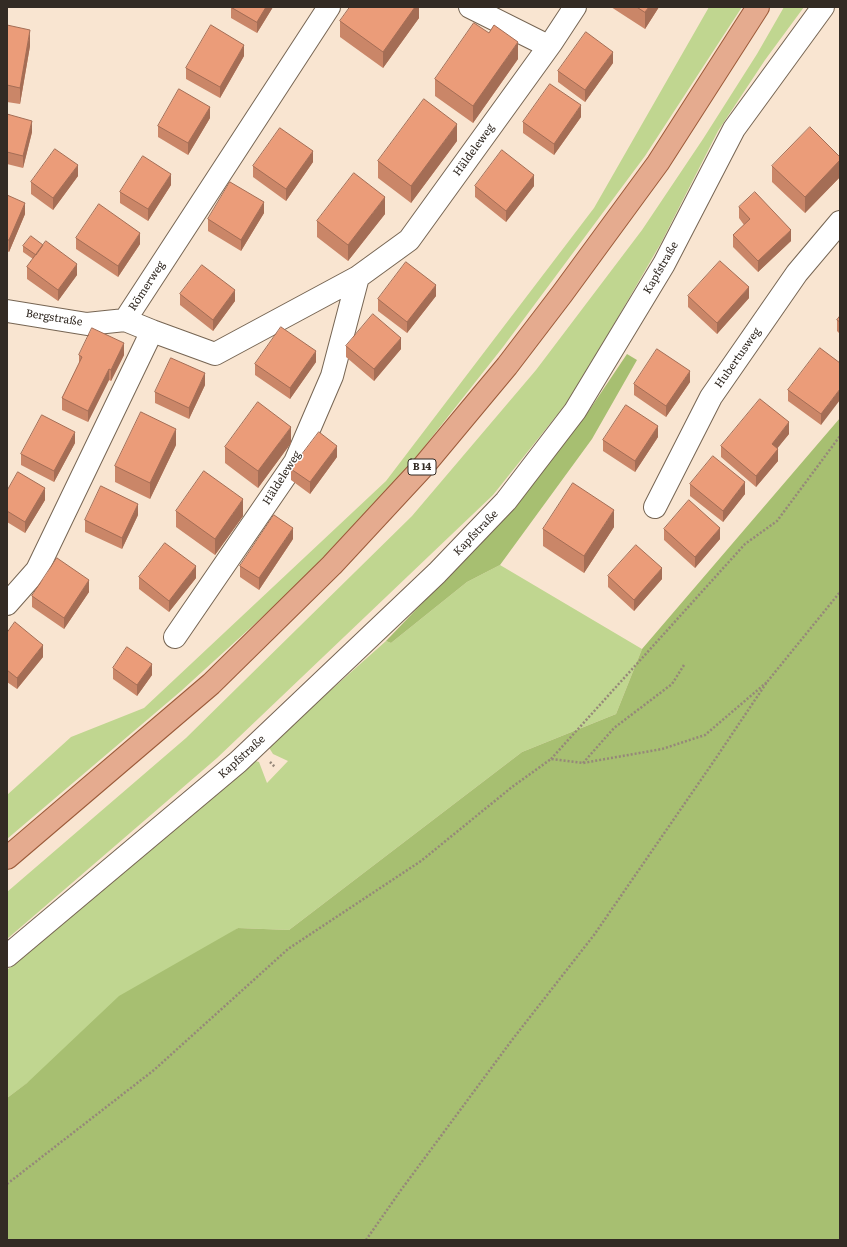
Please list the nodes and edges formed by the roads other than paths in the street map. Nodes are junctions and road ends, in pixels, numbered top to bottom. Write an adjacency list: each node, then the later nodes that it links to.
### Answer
1 (329, 7): 10 (street, Römerweg)
2 (470, 7): 6 (street)
3 (575, 7): 6 (street, Häldeleweg)
4 (758, 7): 15 (main road, B 14)
5 (823, 7): 16 (street, Kapfstraße)
6 (548, 46): 8 (street, Häldeleweg)
7 (840, 222): 12 (street, Hubertusweg)
8 (358, 277): 11 (street, Häldeleweg); 14 (street, Häldeleweg)
9 (7, 311): 10 (street, Bergstraße)
10 (124, 320): 11 (street, Römerweg)
11 (152, 330): 13 (street)
12 (655, 507)
13 (7, 604)
14 (175, 637)
15 (7, 858)
16 (7, 956)

